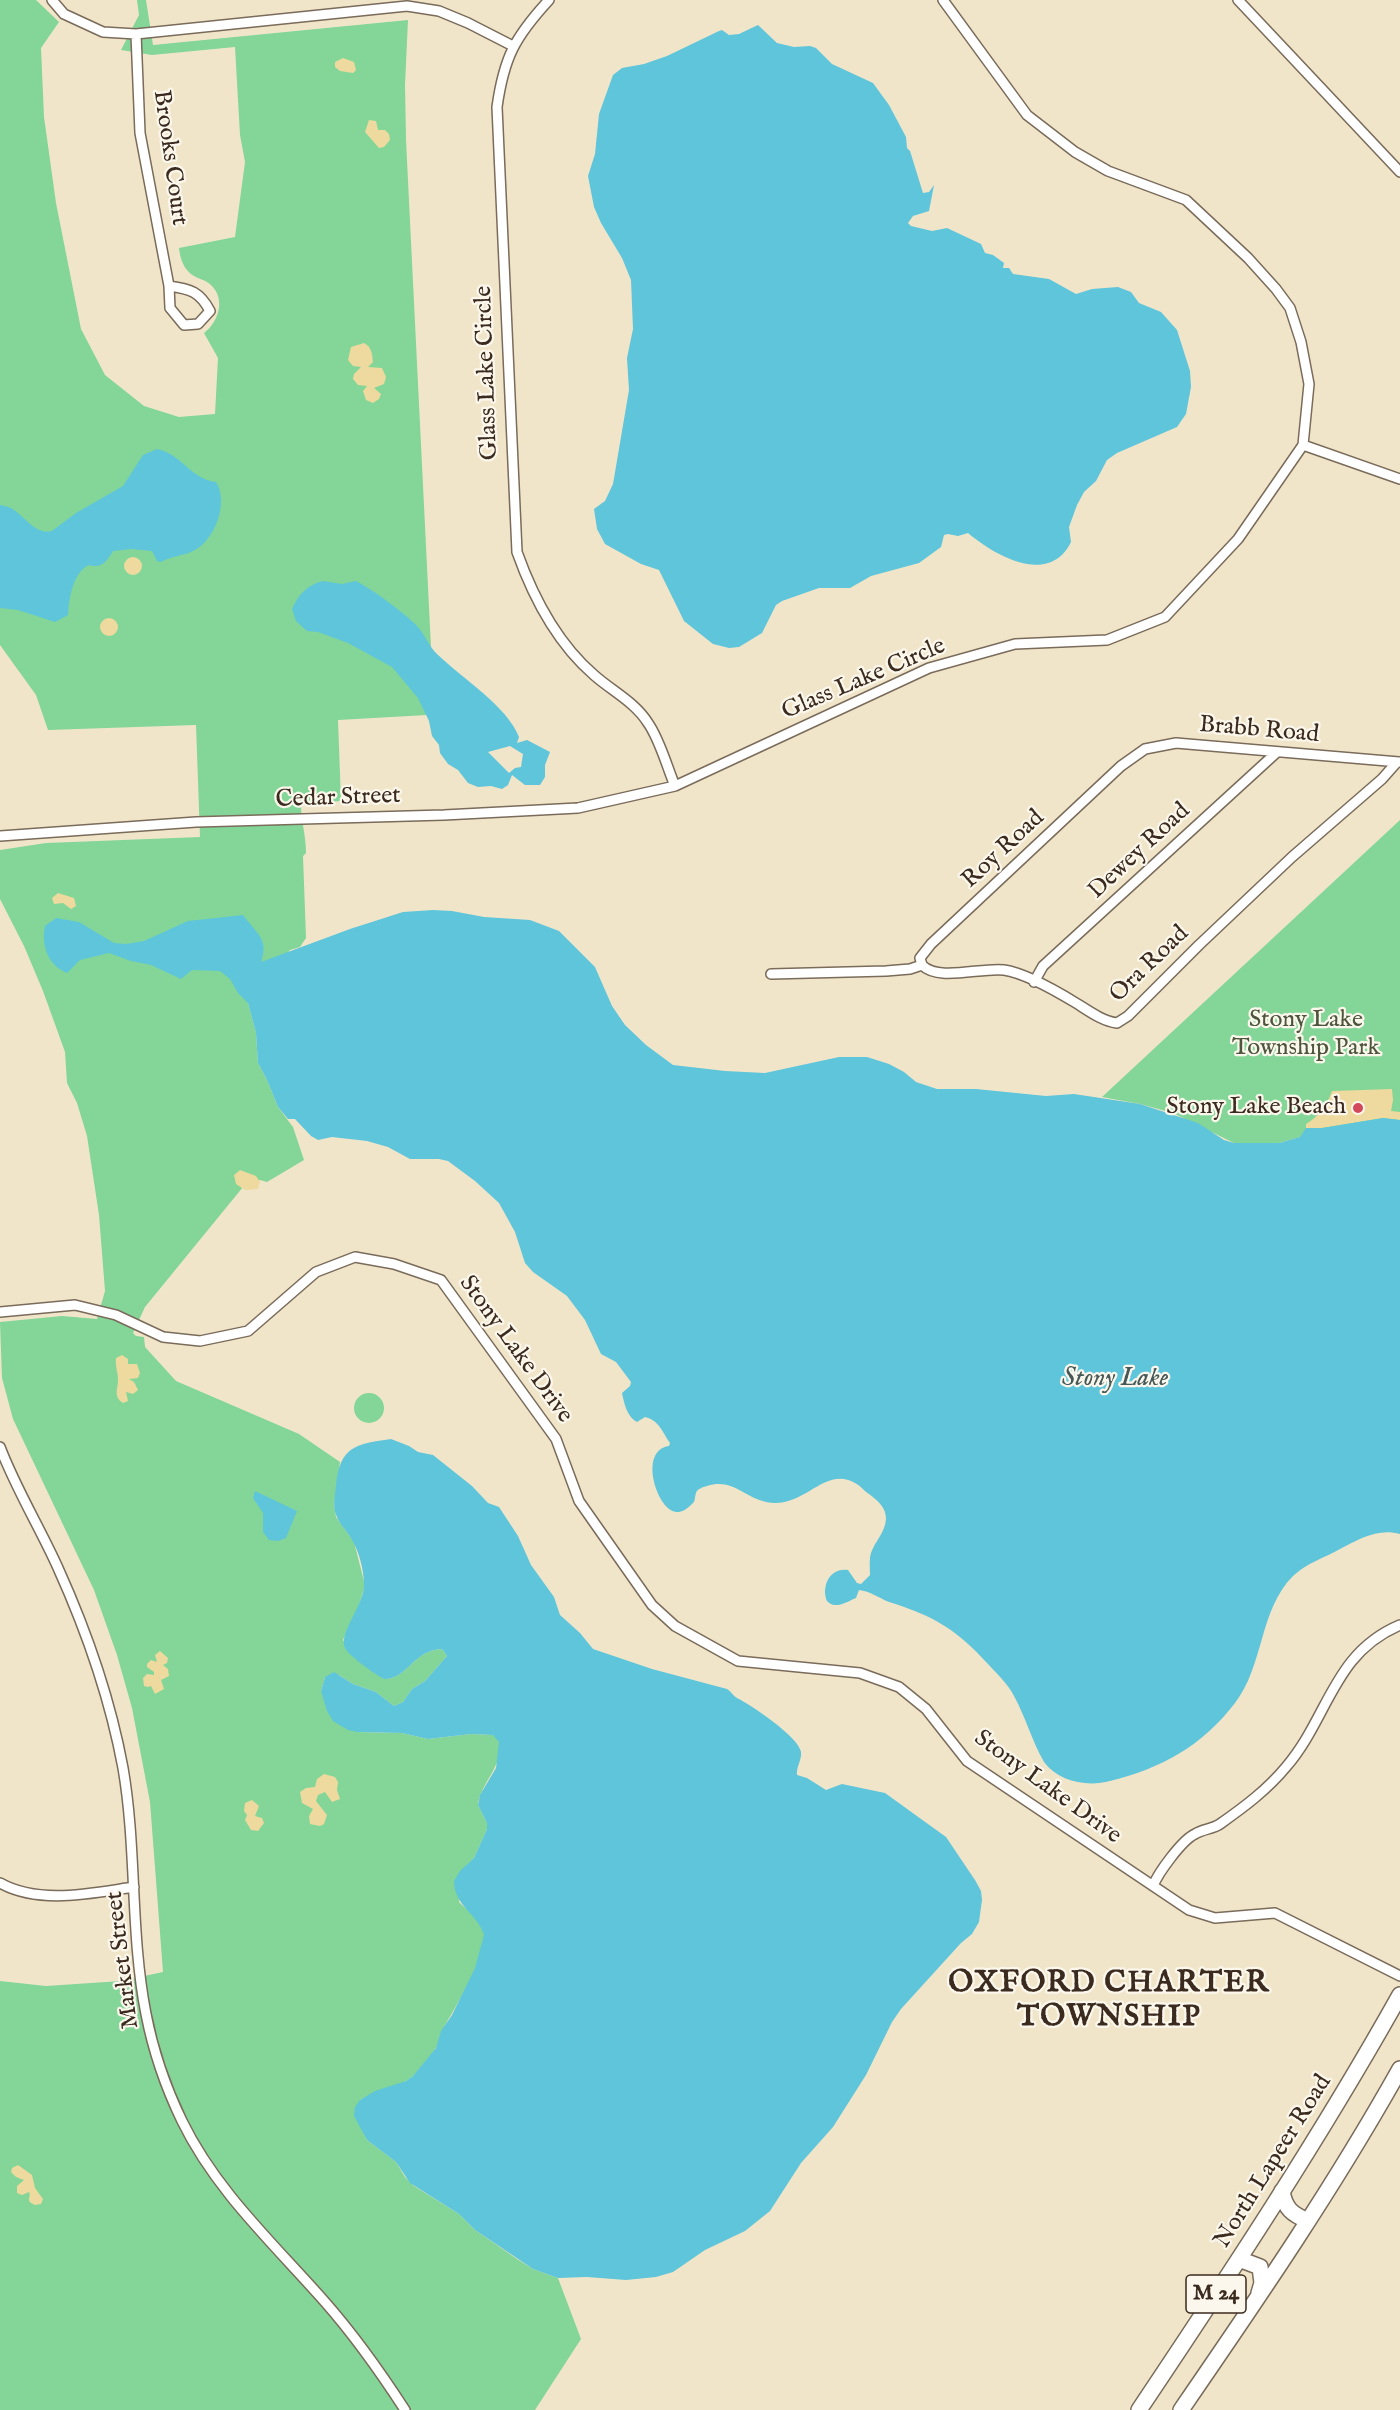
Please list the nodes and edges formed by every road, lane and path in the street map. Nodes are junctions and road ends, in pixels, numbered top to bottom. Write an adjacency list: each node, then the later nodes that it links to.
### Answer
1 (52, 0): 5 (street)
2 (549, 0): 6 (street, Glass Lake Circle)
3 (943, 0): 9 (street, Glass Lake Circle)
4 (1238, 0): 7 (street)
5 (136, 34): 6 (street); 8 (street, Brooks Court)
6 (513, 46): 14 (street, Glass Lake Circle)
7 (1400, 172)
8 (170, 286): 8 (street, Brooks Court)
9 (1303, 445): 10 (street); 14 (street, Glass Lake Circle)
10 (1400, 479)
11 (1276, 753): 12 (street, Brabb Road); 13 (street, Brabb Road); 18 (street, Dewey Road)
12 (1398, 762): 18 (street, Ora Road)
13 (1121, 766): 16 (street, Roy Road)
14 (675, 786): 15 (street, Cedar Street)
15 (0, 836)
16 (922, 965): 17 (street, Ora Road); 18 (street, Ora Road)
17 (771, 974)
18 (1034, 982)
19 (0, 1312): 24 (street, Stony Lake Drive)
20 (0, 1447): 21 (street, Market Street)
21 (3, 1465): 25 (street, Market Street)
22 (1400, 1625): 24 (street)
23 (0, 1883): 25 (street)
24 (1153, 1886): 26 (street, Stony Lake Drive)
25 (134, 1887): 33 (street, Market Street)
26 (1400, 1976)
27 (1400, 1995): 29 (main road, North Lapeer Road / M 24)
28 (1400, 2068): 30 (main road, M 24)
29 (1282, 2191): 30 (main road); 31 (main road, North Lapeer Road / M 24)
30 (1308, 2222): 32 (main road, M 24)
31 (1239, 2259): 32 (main road); 34 (main road, North Lapeer Road / M 24)
32 (1257, 2299): 35 (main road, M 24)
33 (405, 2410)
34 (1139, 2410)
35 (1181, 2410)

